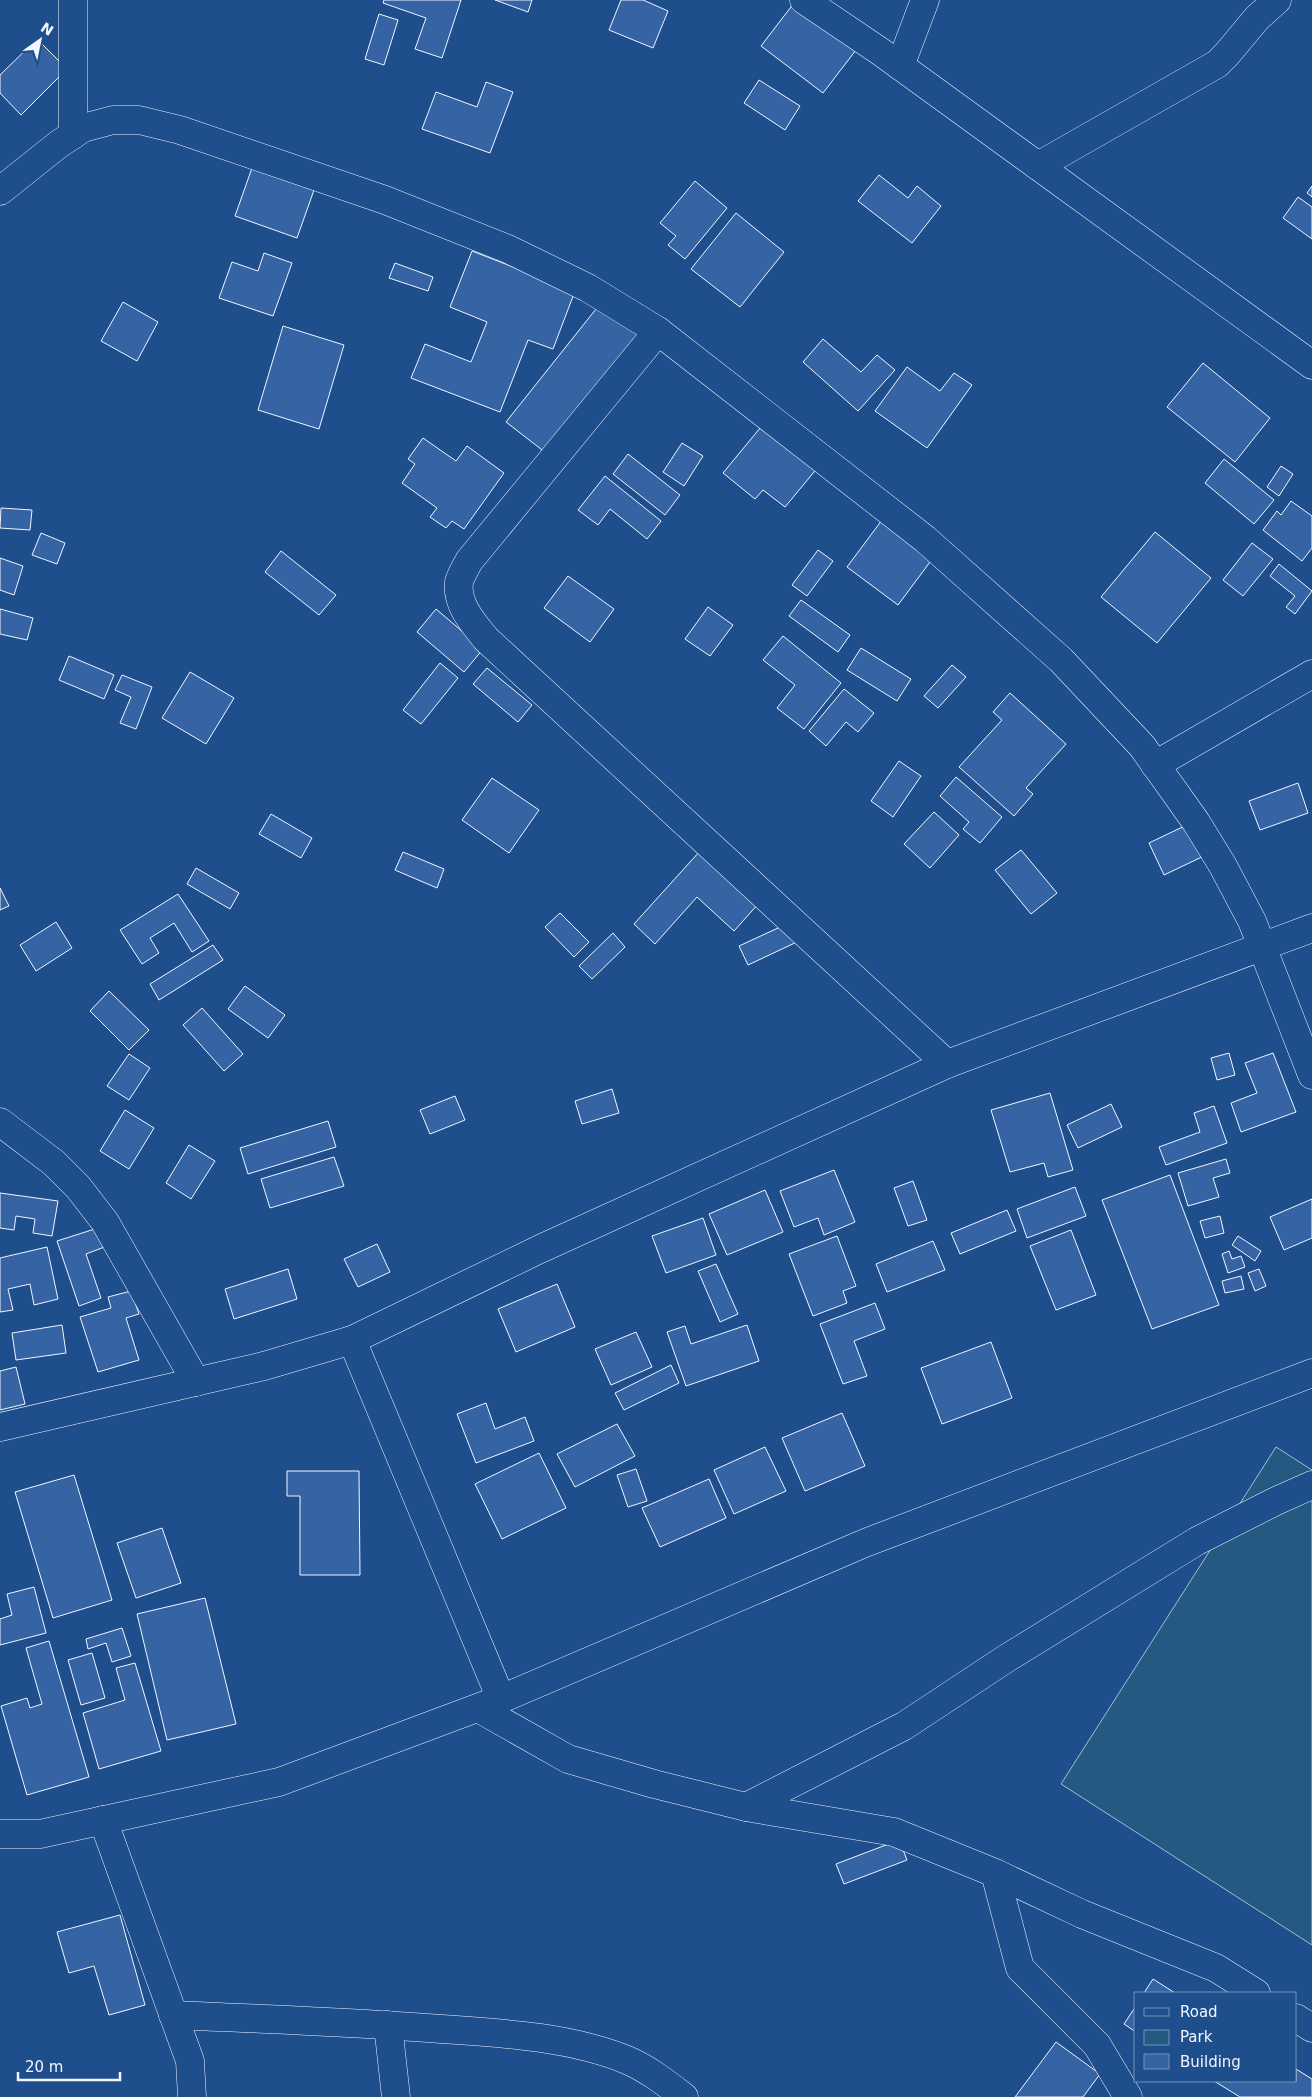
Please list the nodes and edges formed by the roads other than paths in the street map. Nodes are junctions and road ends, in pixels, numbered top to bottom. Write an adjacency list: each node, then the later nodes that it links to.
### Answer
1 (73, 0): 6 (street)
2 (804, 0): 5 (street)
3 (925, 0): 5 (street)
4 (1277, 0): 7 (street)
5 (900, 66): 7 (street)
6 (73, 135): 8 (street); 9 (street)
7 (1038, 166): 10 (street)
8 (0, 191)
9 (658, 331): 12 (street); 15 (street)
10 (1312, 366)
11 (1312, 674): 12 (street)
12 (1155, 765): 14 (street)
13 (1312, 928): 14 (street)
14 (1264, 945): 15 (street); 16 (street)
15 (947, 1064): 18 (street)
16 (1312, 1075)
17 (0, 1122): 20 (street)
18 (352, 1340): 20 (street); 23 (street)
19 (1312, 1372): 23 (street)
20 (196, 1382): 21 (street)
21 (0, 1426)
22 (1312, 1485): 24 (street)
23 (489, 1703): 24 (street); 25 (street)
24 (746, 1807): 27 (street)
25 (104, 1820): 26 (street); 29 (street)
26 (0, 1834)
27 (995, 1873): 28 (street); 36 (street)
28 (1254, 1992)
29 (173, 2015): 31 (street); 33 (street)
30 (1297, 2019): 32 (street)
31 (388, 2025): 34 (street); 35 (street)
32 (1312, 2028)
33 (192, 2097)
34 (396, 2097)
35 (684, 2097)
36 (1128, 2097)

